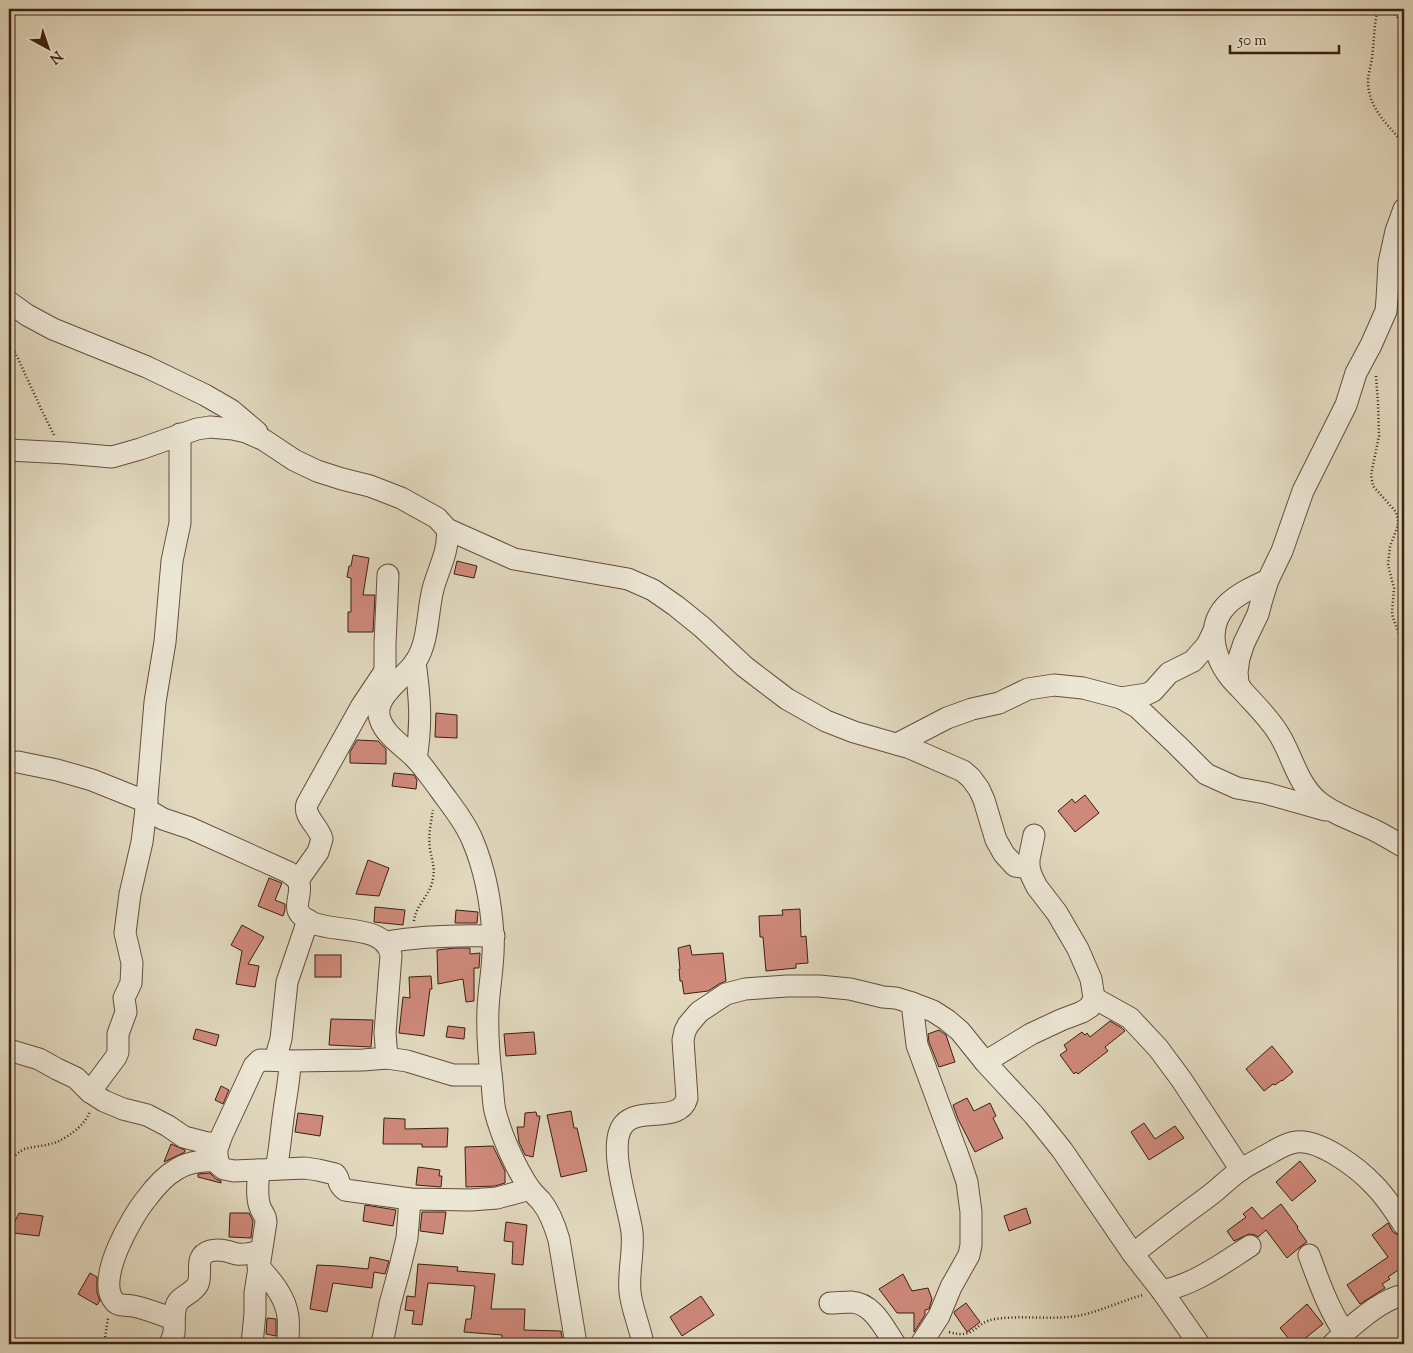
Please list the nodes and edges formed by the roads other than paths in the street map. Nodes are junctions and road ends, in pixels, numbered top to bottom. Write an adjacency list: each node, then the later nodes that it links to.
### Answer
1 (1404, 209): 8 (street)
2 (9, 302): 4 (street)
3 (180, 434): 4 (street); 5 (street); 18 (street)
4 (264, 440): 6 (street)
5 (9, 450)
6 (447, 529): 10 (street); 15 (street)
7 (388, 575): 11 (street)
8 (1268, 580): 9 (street); 12 (street)
9 (1214, 631): 12 (street); 14 (street)
10 (415, 662): 13 (street); 16 (street)
11 (385, 671): 13 (street); 23 (street)
12 (1241, 689): 19 (street)
13 (387, 693): 16 (street)
14 (1121, 698): 15 (street); 19 (street)
15 (897, 744): 22 (street)
16 (416, 759): 25 (street)
17 (18, 762): 18 (street)
18 (146, 805): 23 (street); 34 (street)
19 (1337, 814): 21 (street)
20 (1034, 835): 22 (street)
21 (1404, 847)
22 (1029, 868): 27 (street)
23 (298, 880): 24 (street)
24 (308, 920): 26 (street); 31 (street)
25 (494, 936): 26 (street); 33 (street)
26 (386, 942): 30 (street)
27 (1094, 998): 32 (street); 37 (street)
28 (912, 1003): 32 (street); 55 (street); 57 (street)
29 (9, 1050): 34 (street)
30 (387, 1058): 31 (street); 33 (street)
31 (282, 1060): 35 (street); 36 (street)
32 (984, 1062): 42 (street)
33 (491, 1076): 38 (street)
34 (92, 1094): 35 (street)
35 (218, 1152): 36 (street); 48 (street)
36 (267, 1170): 39 (street); 44 (street)
37 (1241, 1170): 40 (street); 42 (street)
38 (530, 1189): 39 (street); 54 (street)
39 (410, 1199): 53 (street)
40 (1404, 1225)
41 (1250, 1246): 45 (street)
42 (1132, 1254): 45 (street)
43 (1309, 1255): 49 (street)
44 (260, 1259): 48 (street); 51 (street); 52 (street)
45 (1162, 1291): 58 (street)
46 (1404, 1295): 49 (street)
47 (830, 1303): 56 (street)
48 (173, 1319): 50 (street)
49 (1339, 1338)
50 (170, 1344)
51 (252, 1344)
52 (288, 1344)
53 (382, 1344)
54 (576, 1344)
55 (643, 1344)
56 (895, 1344)
57 (921, 1344)
58 (1198, 1344)

